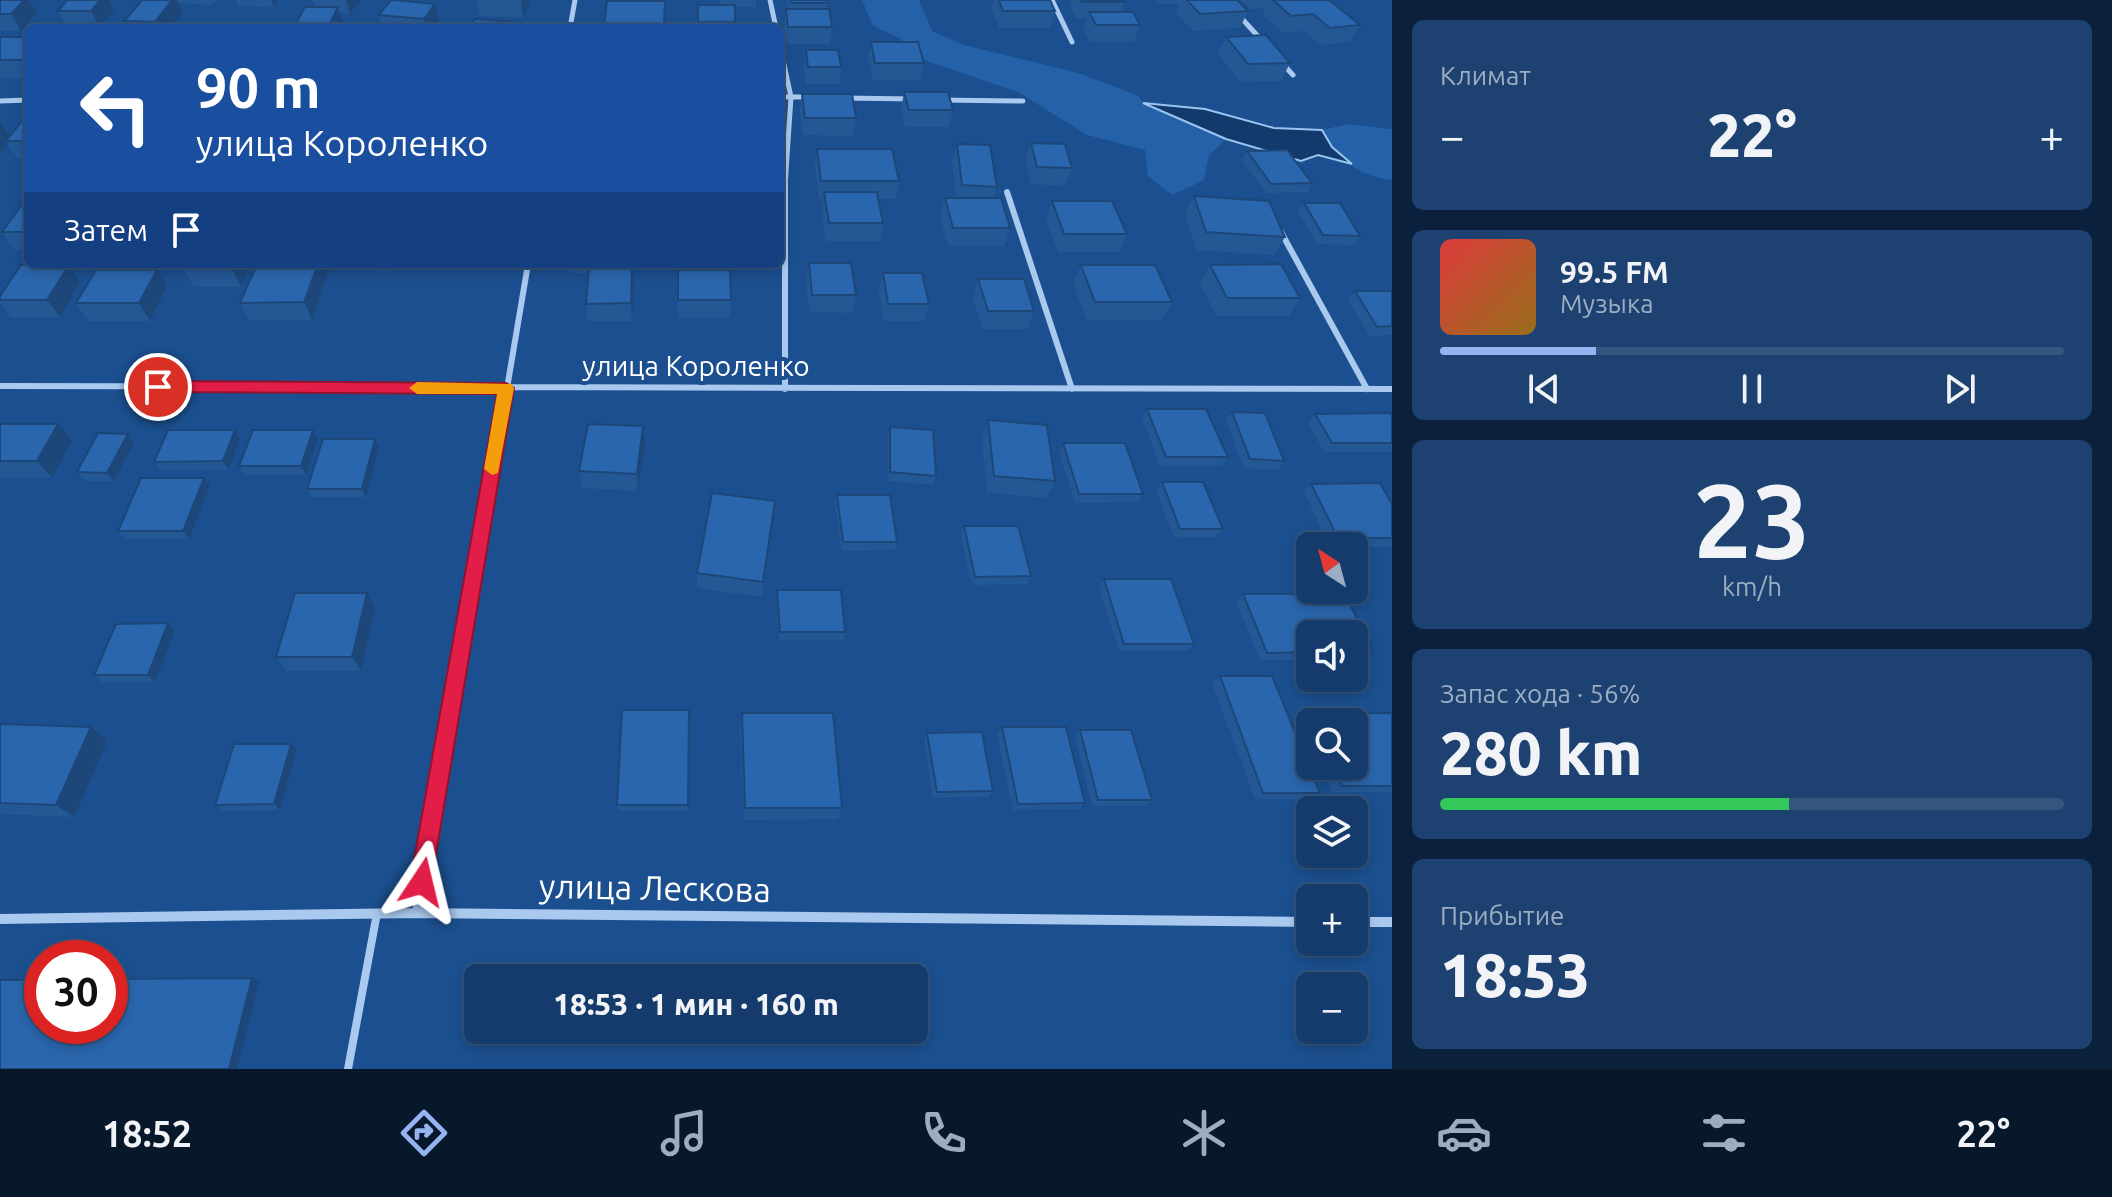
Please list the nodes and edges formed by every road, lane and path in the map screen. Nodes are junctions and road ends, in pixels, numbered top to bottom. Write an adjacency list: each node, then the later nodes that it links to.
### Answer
1 (575, 0): 5 (street)
2 (770, 0): 6 (street)
3 (1052, 0): 7 (street)
4 (1225, 0): 9 (street)
5 (571, 24)
6 (775, 24)
7 (1072, 42)
8 (784, 65): 11 (street)
9 (1293, 75)
10 (784, 97): 11 (street)
11 (791, 97): 12 (street); 22 (street)
12 (822, 97)
13 (837, 98): 16 (street)
14 (24, 100): 15 (street)
15 (0, 101)
16 (1023, 101)
17 (1007, 192): 23 (street)
18 (1277, 224): 24 (street)
19 (527, 268): 21 (street)
20 (0, 386): 21 (street, улица Короленко)
21 (506, 388): 22 (street, улица Короленко); 27 (street)
22 (785, 389): 23 (street, улица Короленко)
23 (1072, 389): 24 (street, улица Короленко)
24 (1367, 389): 25 (street, улица Короленко)
25 (1392, 389)
26 (377, 913): 27 (street, улица Лескова); 28 (street, улица Лескова); 32 (lane)
27 (417, 913): 29 (street, улица Лескова)
28 (0, 919)
29 (1296, 922)
30 (1368, 922): 31 (street)
31 (1392, 922)
32 (348, 1069)

